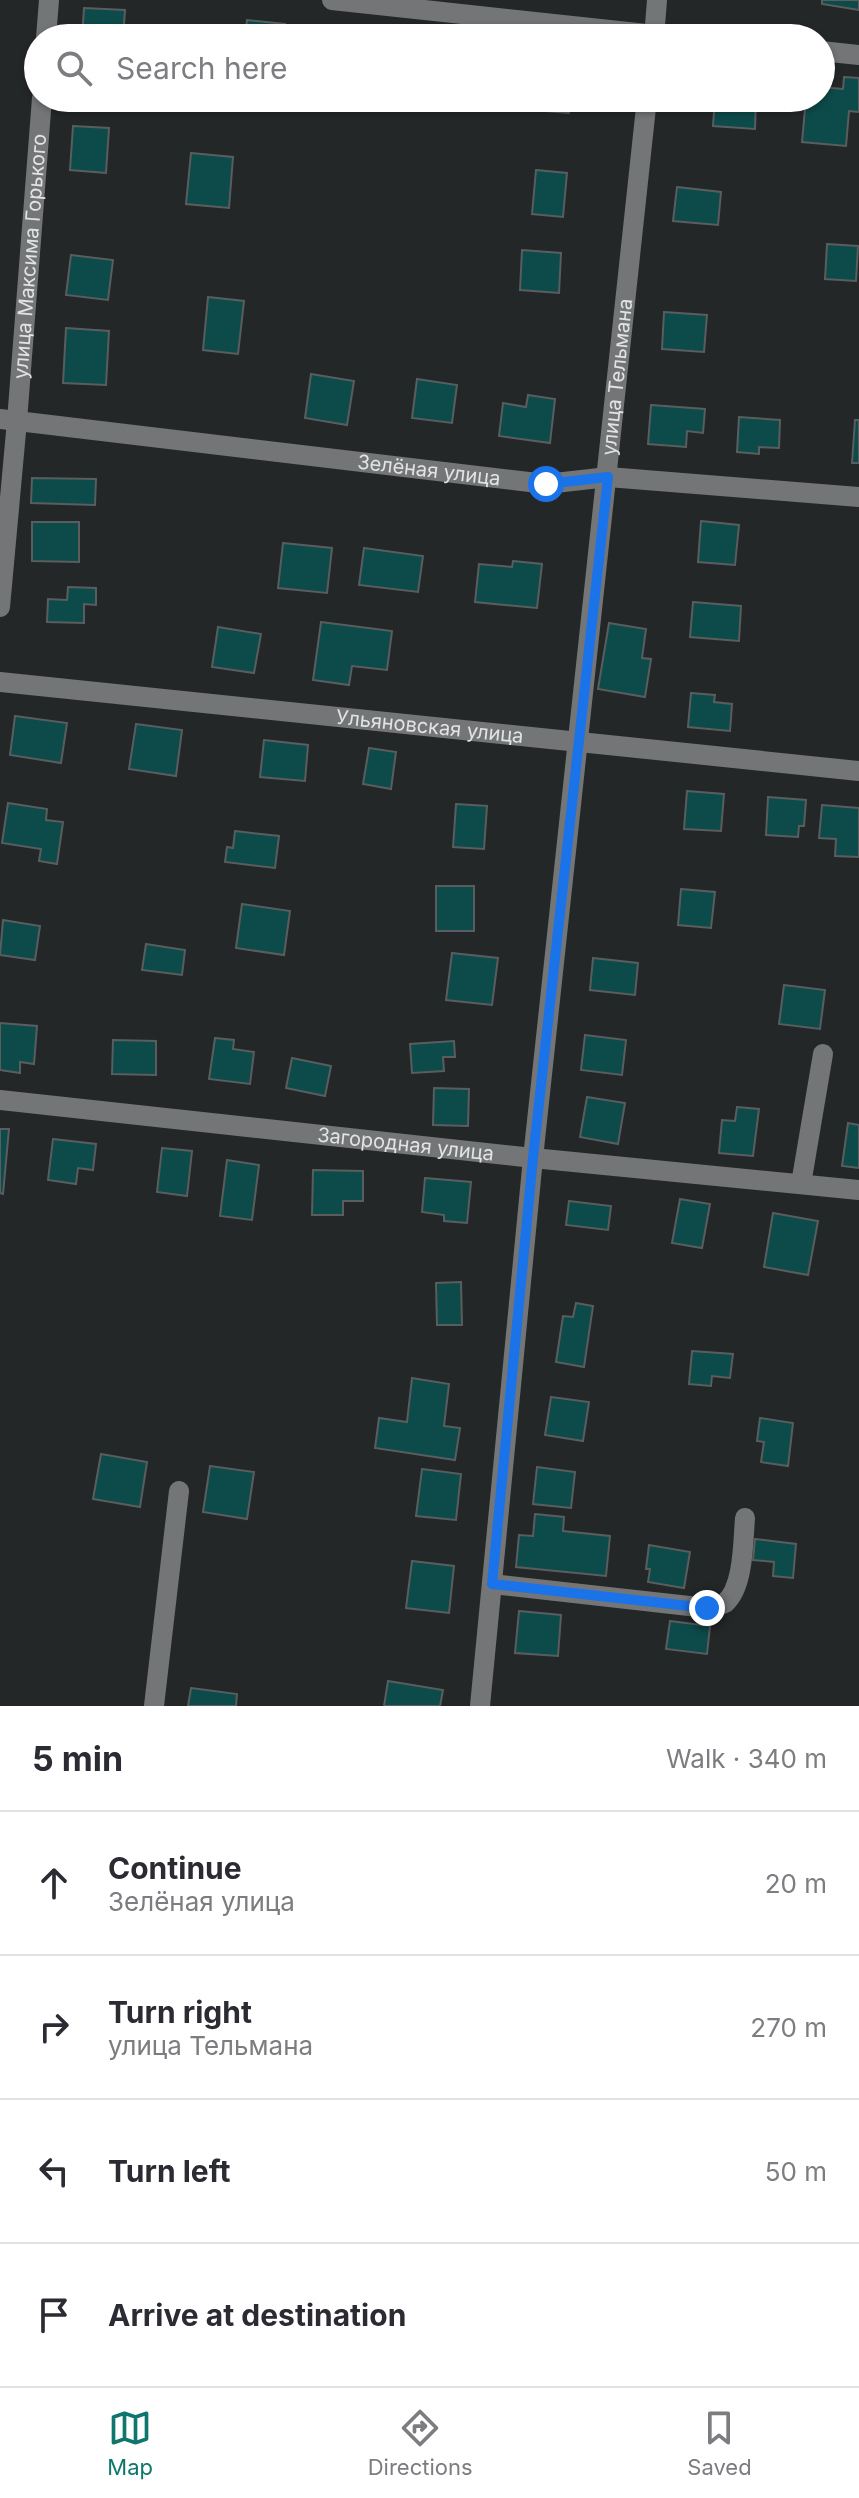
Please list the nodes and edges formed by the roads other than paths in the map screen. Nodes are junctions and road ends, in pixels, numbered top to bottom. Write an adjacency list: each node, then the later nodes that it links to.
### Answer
1 (49, 0): 4 (street)
2 (332, 0): 5 (street)
3 (657, 0): 6 (street)
4 (47, 24)
5 (547, 24)
6 (655, 24)
7 (835, 52): 8 (street)
8 (859, 55)
9 (41, 112): 11 (street, улица Максима Горького)
10 (646, 112): 12 (street, улица Тельмана)
11 (9, 420): 12 (street, Зелёная улица); 14 (street, улица Максима Горького)
12 (608, 477): 13 (street, Зелёная улица); 16 (street, улица Тельмана)
13 (859, 497)
14 (0, 607)
15 (0, 682): 16 (street, Ульяновская улица)
16 (578, 742): 17 (street, Ульяновская улица); 20 (street, улица Тельмана)
17 (859, 771)
18 (823, 1054): 21 (street)
19 (0, 1100): 20 (street, Загородная улица)
20 (533, 1158): 21 (street, Загородная улица); 25 (street, улица Тельмана)
21 (801, 1184): 22 (street, Загородная улица)
22 (859, 1190)
23 (179, 1491): 26 (street)
24 (745, 1518): 25 (street)
25 (492, 1584): 27 (street, улица Тельмана)
26 (154, 1706)
27 (480, 1706)

